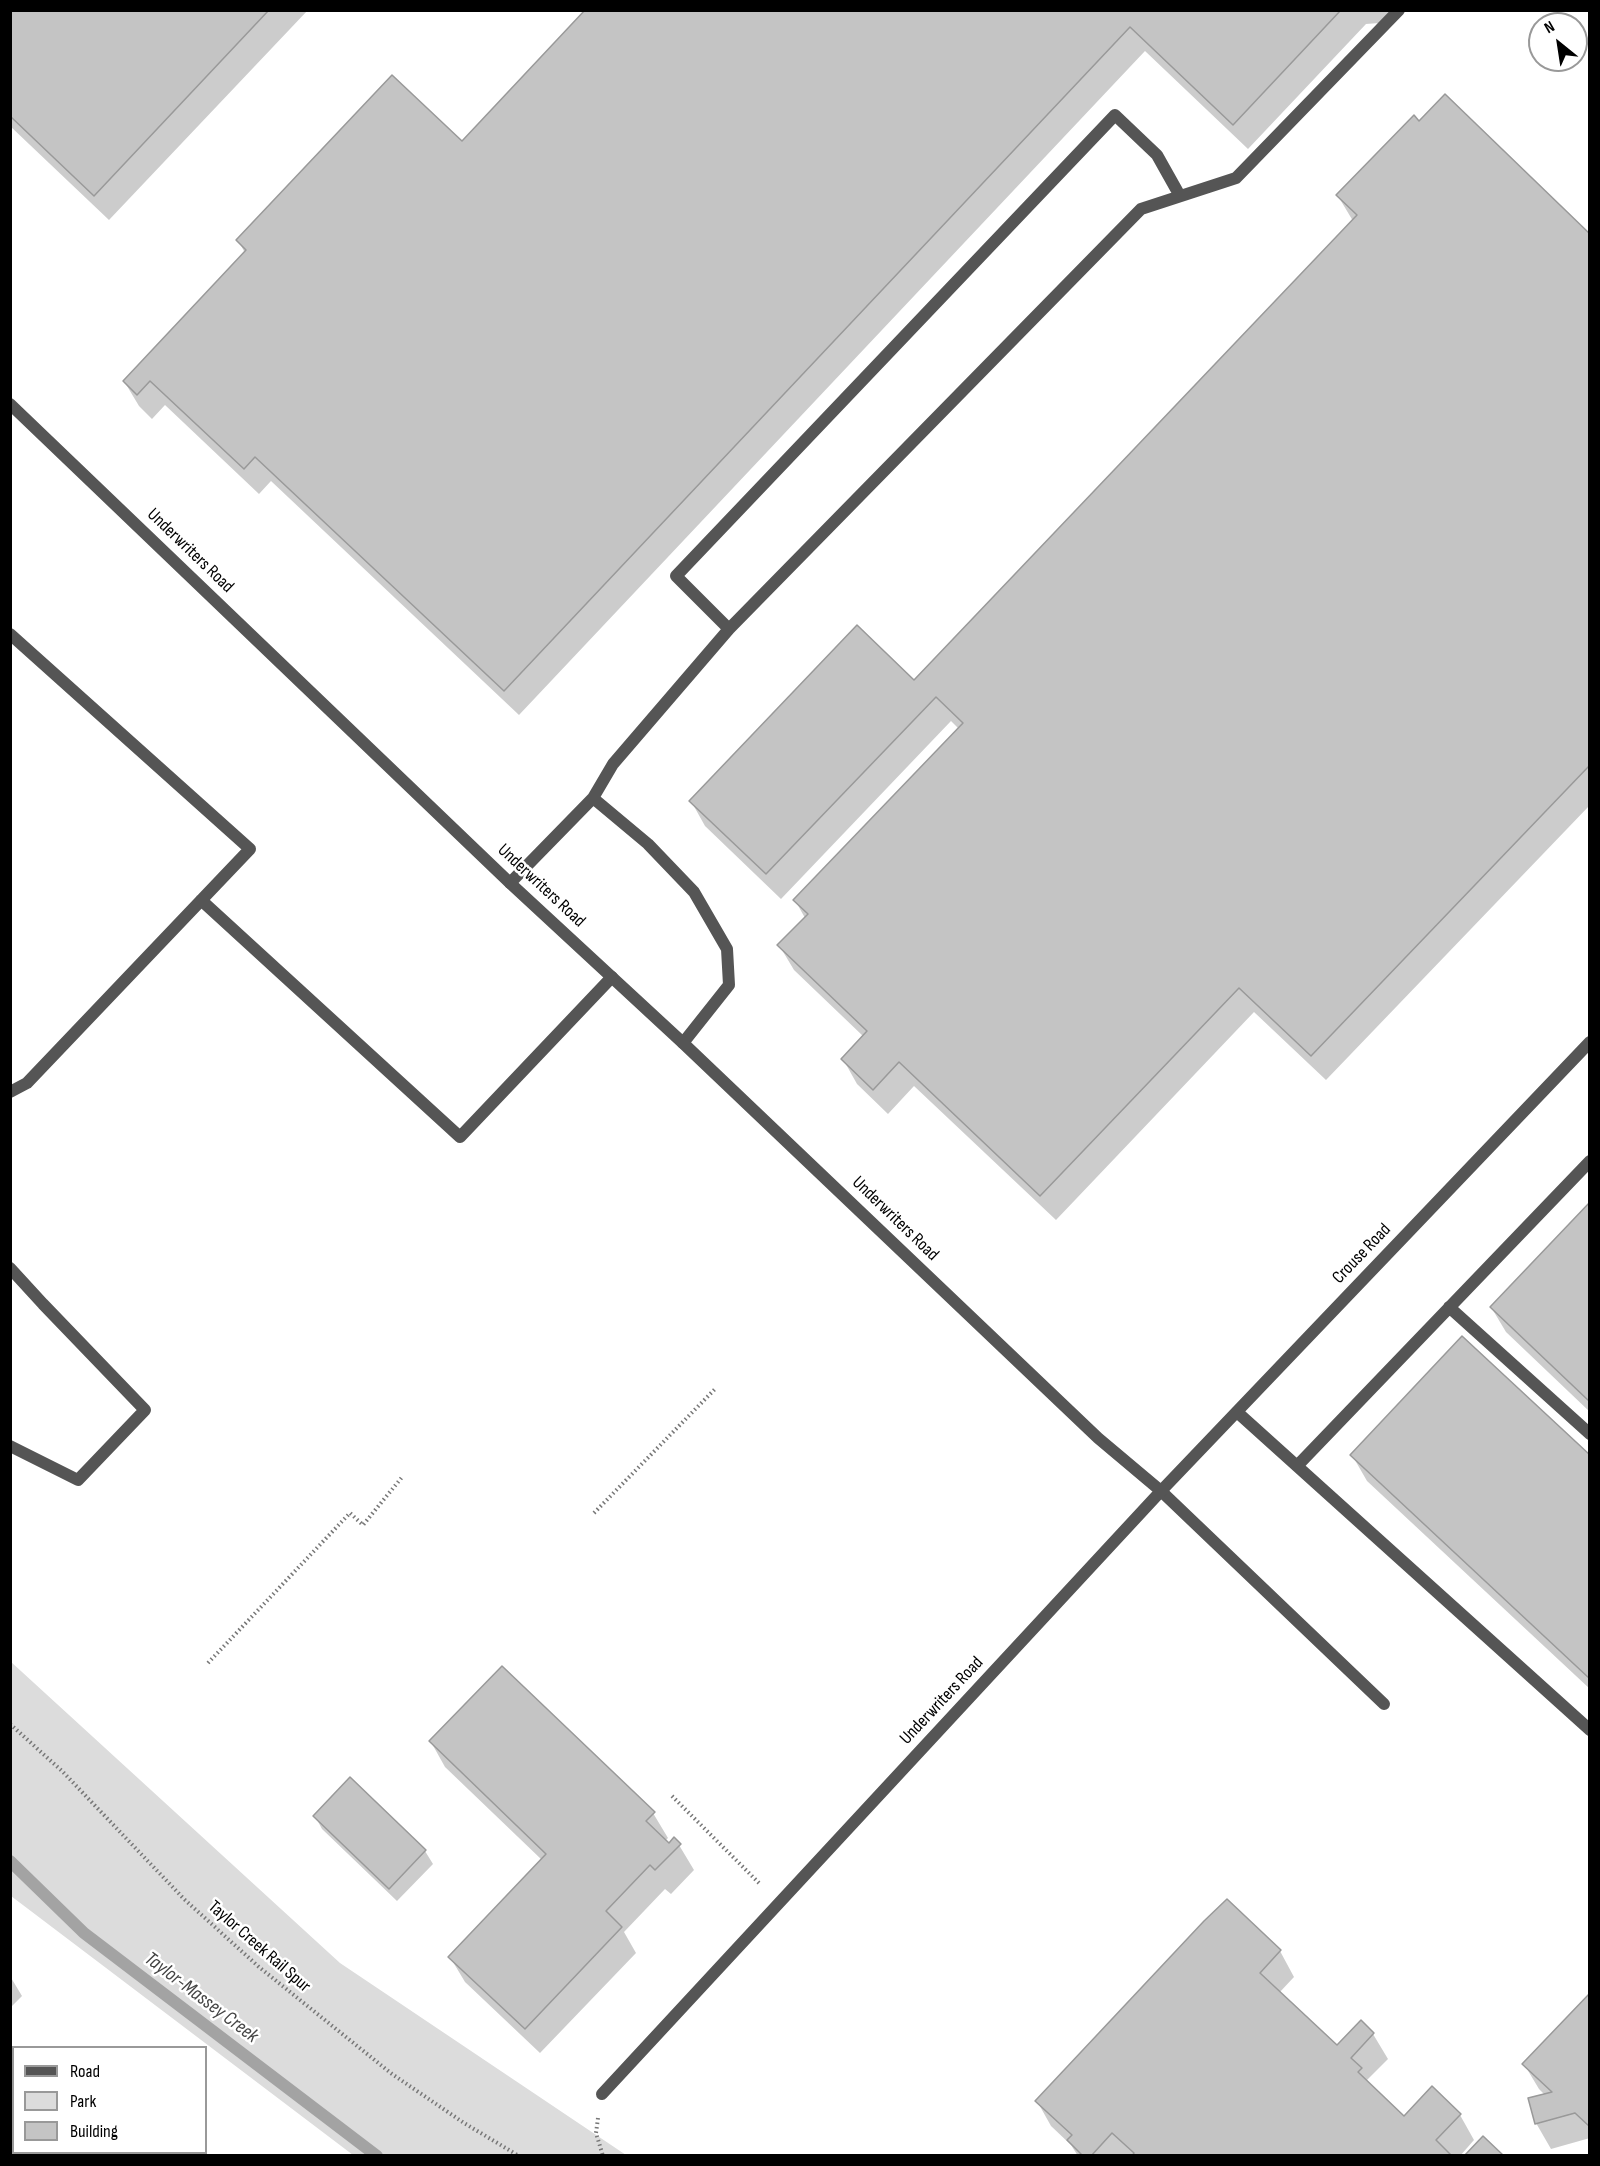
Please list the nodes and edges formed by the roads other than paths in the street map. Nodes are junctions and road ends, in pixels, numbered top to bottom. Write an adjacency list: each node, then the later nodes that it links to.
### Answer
1 (1399, 10): 2 (street)
2 (1180, 196): 4 (street); 4 (street)
3 (10, 404): 7 (street, Underwriters Road)
4 (729, 629): 6 (street)
5 (10, 634): 8 (street)
6 (593, 798): 7 (street); 11 (street)
7 (510, 883): 9 (street, Underwriters Road)
8 (201, 900): 9 (street); 12 (street)
9 (612, 977): 11 (street, Underwriters Road)
10 (1590, 1042): 16 (street, Crouse Road)
11 (683, 1043): 20 (street, Underwriters Road)
12 (10, 1092)
13 (1590, 1161): 15 (street)
14 (10, 1268): 18 (street)
15 (1449, 1306): 17 (street); 19 (street)
16 (1237, 1412): 19 (street); 20 (street, Crouse Road)
17 (1590, 1434)
18 (10, 1446)
19 (1297, 1466): 22 (street)
20 (1161, 1491): 21 (street); 23 (street, Underwriters Road)
21 (1384, 1704)
22 (1590, 1730)
23 (602, 2094)

